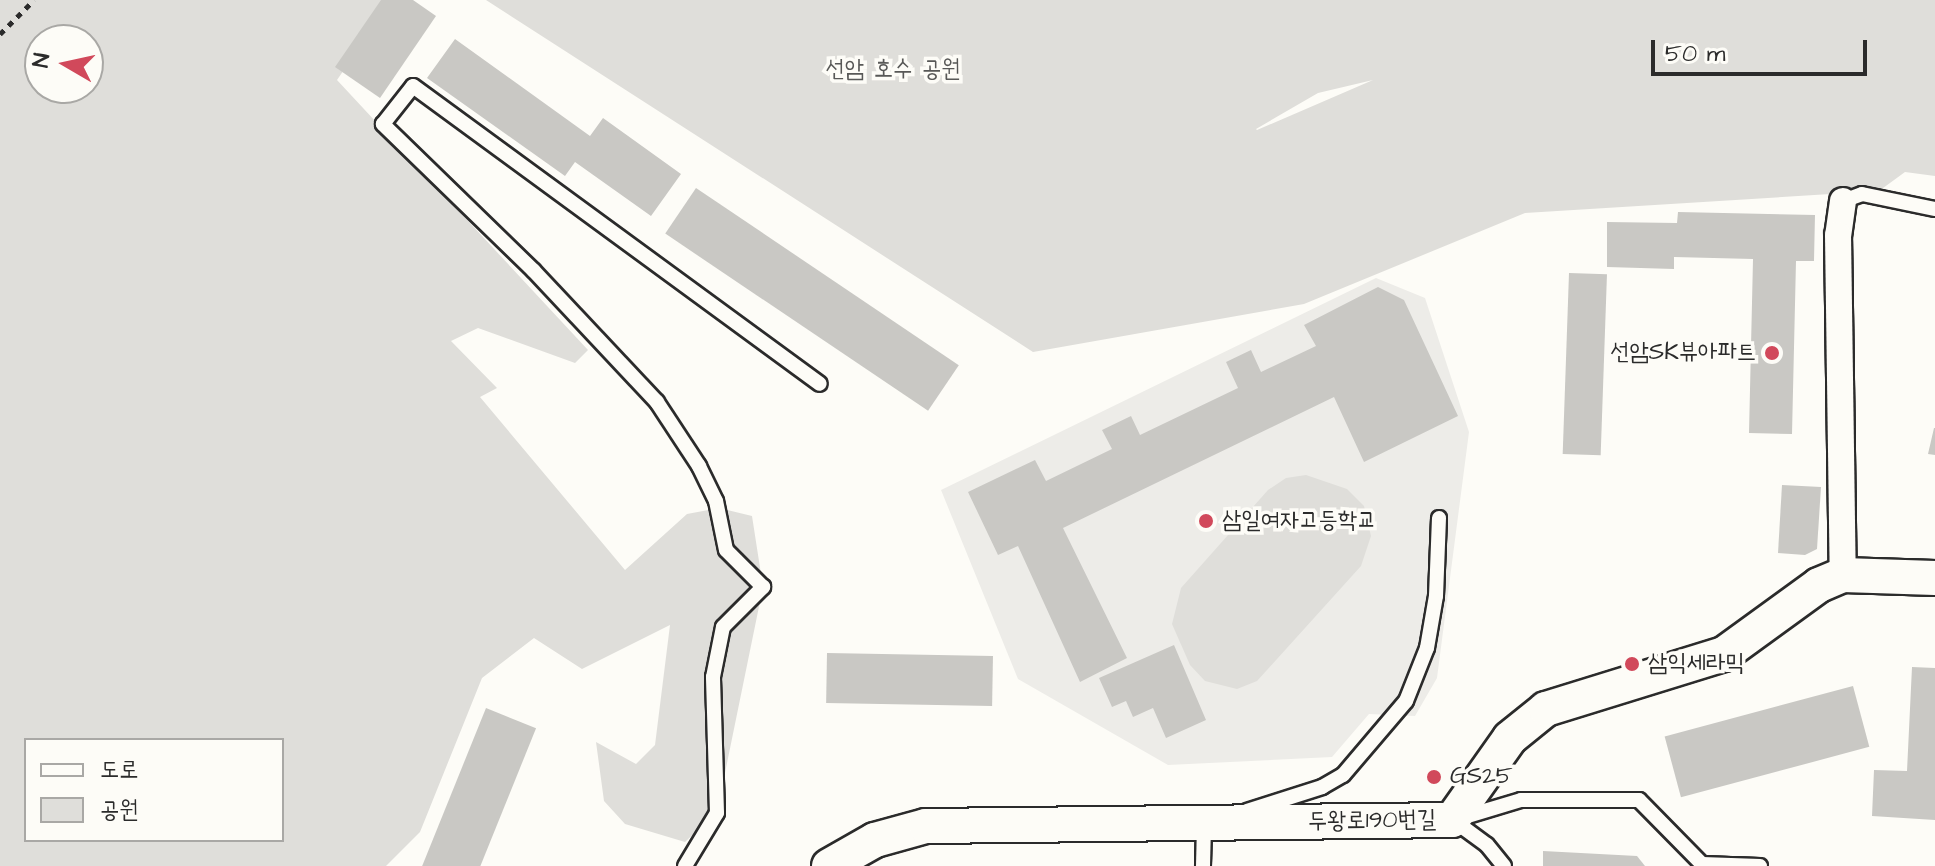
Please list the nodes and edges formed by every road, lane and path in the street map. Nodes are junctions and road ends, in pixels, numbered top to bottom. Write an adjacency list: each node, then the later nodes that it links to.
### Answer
1 (34, 0): 2 (path)
2 (0, 34)
3 (1843, 201): 4 (lane); 7 (street)
4 (1935, 209)
5 (820, 384): 11 (lane)
6 (1439, 518): 10 (lane)
7 (1843, 575): 8 (street, 두왕로190번길); 9 (street, 두왕로190번길)
8 (1935, 578)
9 (1452, 820): 10 (street, 두왕로190번길); 14 (lane); 15 (lane)
10 (1204, 824): 12 (street, 두왕로190번길); 13 (lane)
11 (685, 866)
12 (829, 866)
13 (1203, 866)
14 (1504, 866)
15 (1760, 866)

